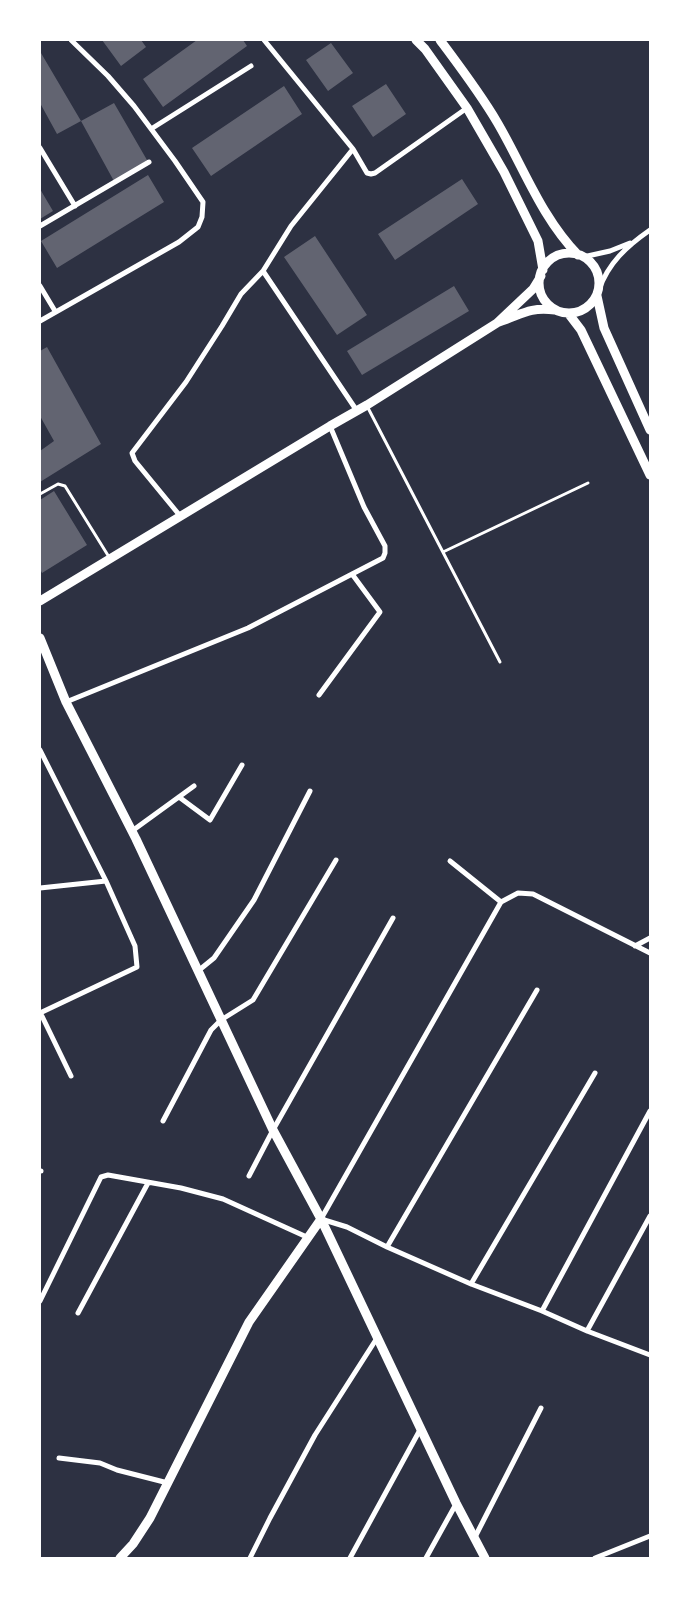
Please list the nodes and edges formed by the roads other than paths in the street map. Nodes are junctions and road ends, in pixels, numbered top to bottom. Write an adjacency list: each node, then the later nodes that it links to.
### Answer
1 (71, 40): 7 (street)
2 (264, 40): 9 (street)
3 (416, 40): 6 (street)
4 (440, 40): 15 (street)
5 (251, 66): 7 (street)
6 (467, 108): 9 (street); 17 (street)
7 (151, 129): 21 (street)
8 (40, 148): 11 (street)
9 (353, 150): 16 (street)
10 (149, 162): 11 (street)
11 (74, 206): 12 (street)
12 (40, 226)
13 (650, 230): 14 (street)
14 (633, 242): 15 (street); 19 (street)
15 (581, 256): 17 (street); 19 (street)
16 (263, 271): 26 (street); 32 (street)
17 (542, 273): 20 (street); 24 (street)
18 (40, 286): 21 (street)
19 (598, 293): 22 (street); 28 (street)
20 (555, 310): 22 (street); 24 (street)
21 (55, 312): 23 (street)
22 (568, 313): 29 (street)
23 (40, 321)
24 (496, 323): 25 (street)
25 (367, 405): 26 (street); 33 (lane)
26 (357, 411): 27 (street)
27 (330, 426): 32 (street); 35 (street)
28 (650, 430)
29 (650, 475)
30 (588, 483): 33 (lane)
31 (40, 494): 34 (lane)
32 (181, 517): 34 (street)
33 (443, 552): 38 (lane)
34 (110, 559): 36 (street)
35 (352, 574): 39 (street); 40 (street)
36 (40, 601)
37 (40, 638): 40 (street)
38 (500, 662)
39 (319, 696)
40 (66, 702): 46 (street)
41 (40, 750): 49 (street)
42 (242, 765): 45 (street)
43 (194, 786): 45 (street)
44 (310, 791): 56 (street)
45 (179, 797): 46 (street)
46 (132, 831): 56 (street)
47 (336, 860): 59 (street)
48 (450, 861): 51 (street)
49 (106, 881): 50 (street); 58 (street)
50 (40, 888)
51 (501, 902): 54 (street); 68 (street)
52 (393, 918): 64 (street)
53 (650, 938): 54 (street)
54 (635, 946): 55 (street)
55 (650, 954)
56 (198, 970): 59 (street)
57 (537, 990): 70 (street)
58 (40, 1013): 61 (street)
59 (221, 1020): 63 (street); 64 (street)
60 (595, 1073): 71 (street)
61 (71, 1076)
62 (650, 1111): 73 (street)
63 (163, 1121)
64 (273, 1130): 65 (street); 68 (street)
65 (249, 1176)
66 (148, 1183): 69 (street); 72 (street); 74 (street)
67 (650, 1216): 75 (street)
68 (321, 1219): 69 (street); 70 (street); 76 (street)
69 (309, 1238): 81 (street)
70 (387, 1247): 71 (street)
71 (471, 1284): 73 (street)
72 (40, 1301)
73 (542, 1311): 75 (street)
74 (78, 1313)
75 (587, 1332): 77 (street)
76 (377, 1337): 79 (street); 86 (street)
77 (650, 1355)
78 (540, 1408): 84 (street)
79 (422, 1427): 82 (street); 87 (street)
80 (59, 1458): 81 (street)
81 (168, 1483): 85 (street)
82 (456, 1503): 84 (street); 88 (street)
83 (650, 1536): 90 (street)
84 (474, 1540): 89 (street)
85 (120, 1558)
86 (250, 1558)
87 (350, 1558)
88 (426, 1558)
89 (484, 1558)
90 (595, 1558)

